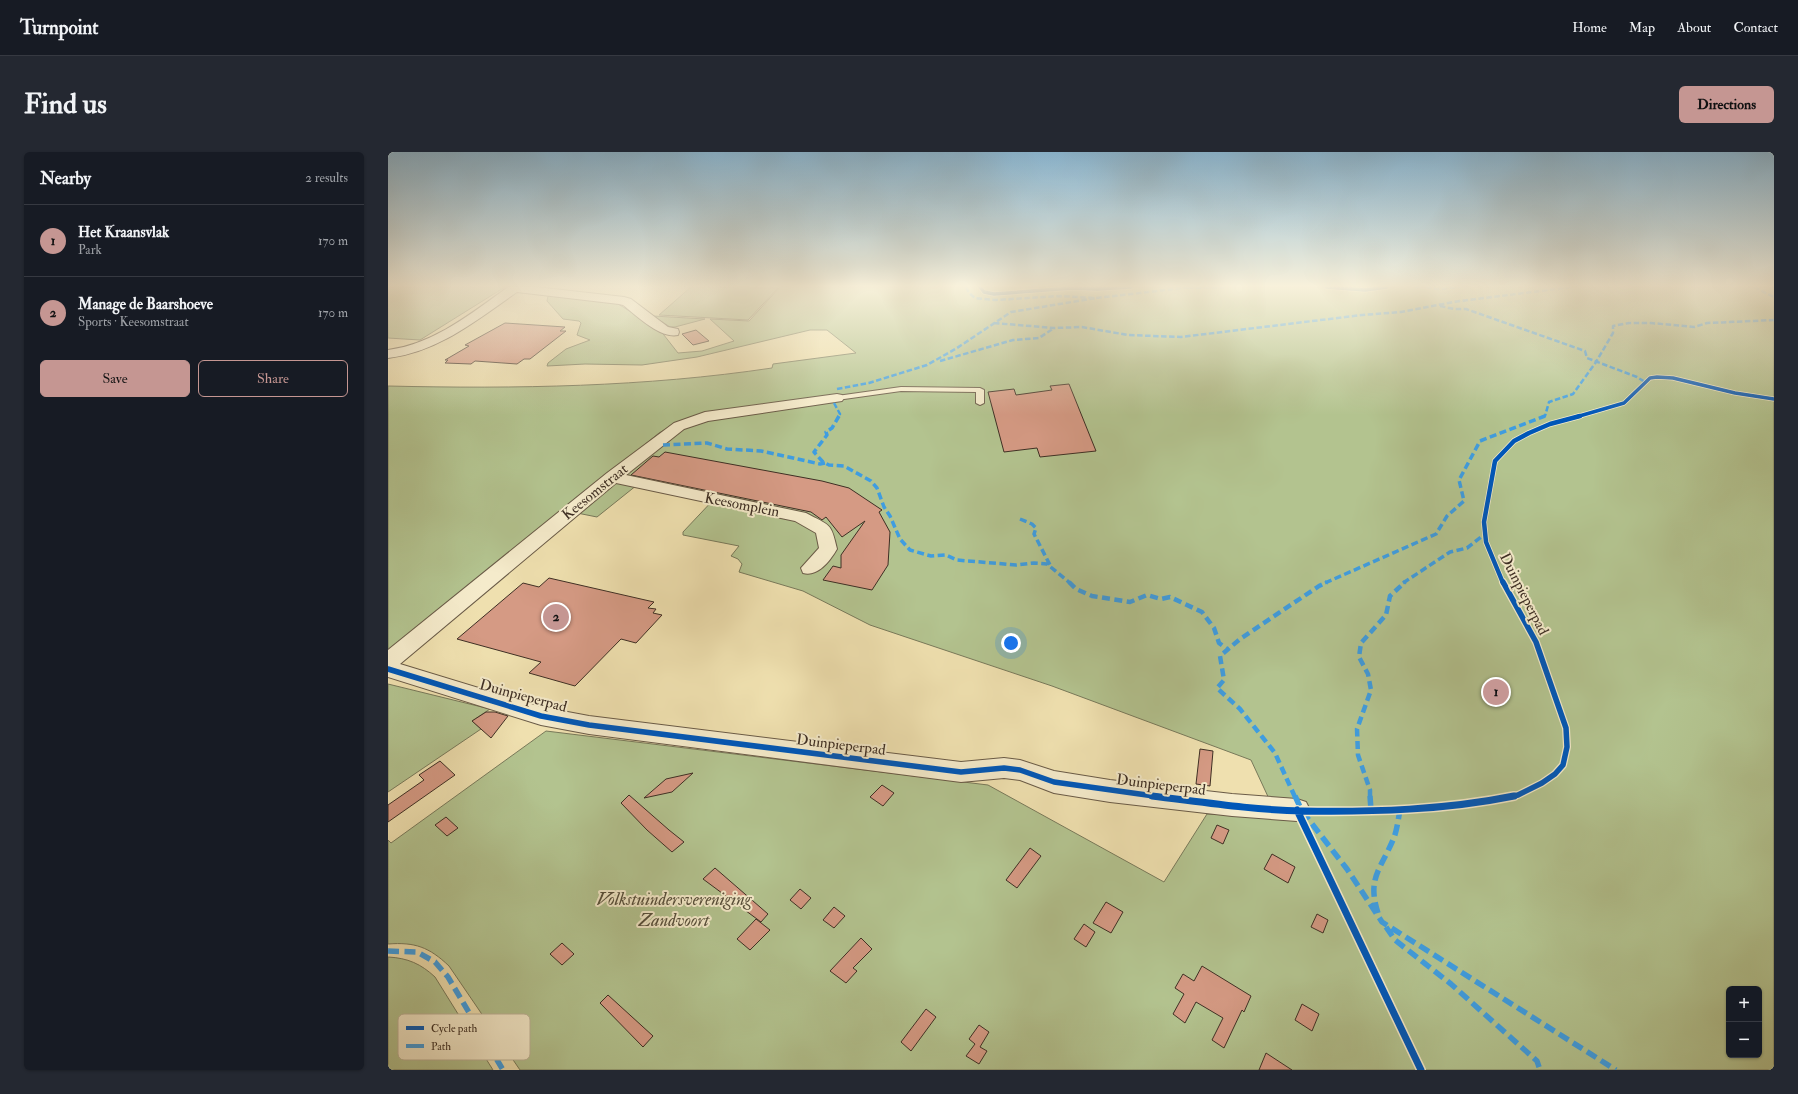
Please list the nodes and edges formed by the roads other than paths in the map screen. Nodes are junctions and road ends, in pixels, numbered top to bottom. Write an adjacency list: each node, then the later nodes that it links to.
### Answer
1 (452, 330): 4 (street)
2 (664, 330): 3 (street)
3 (673, 332)
4 (388, 354)
5 (837, 398): 6 (lane); 7 (street, Keesomstraat)
6 (980, 402)
7 (612, 477): 8 (street, Keesomplein); 9 (street, Keesomstraat)
8 (810, 568)
9 (388, 662)
10 (388, 669): 11 (street, Duinpieperpad)
11 (1297, 810)

